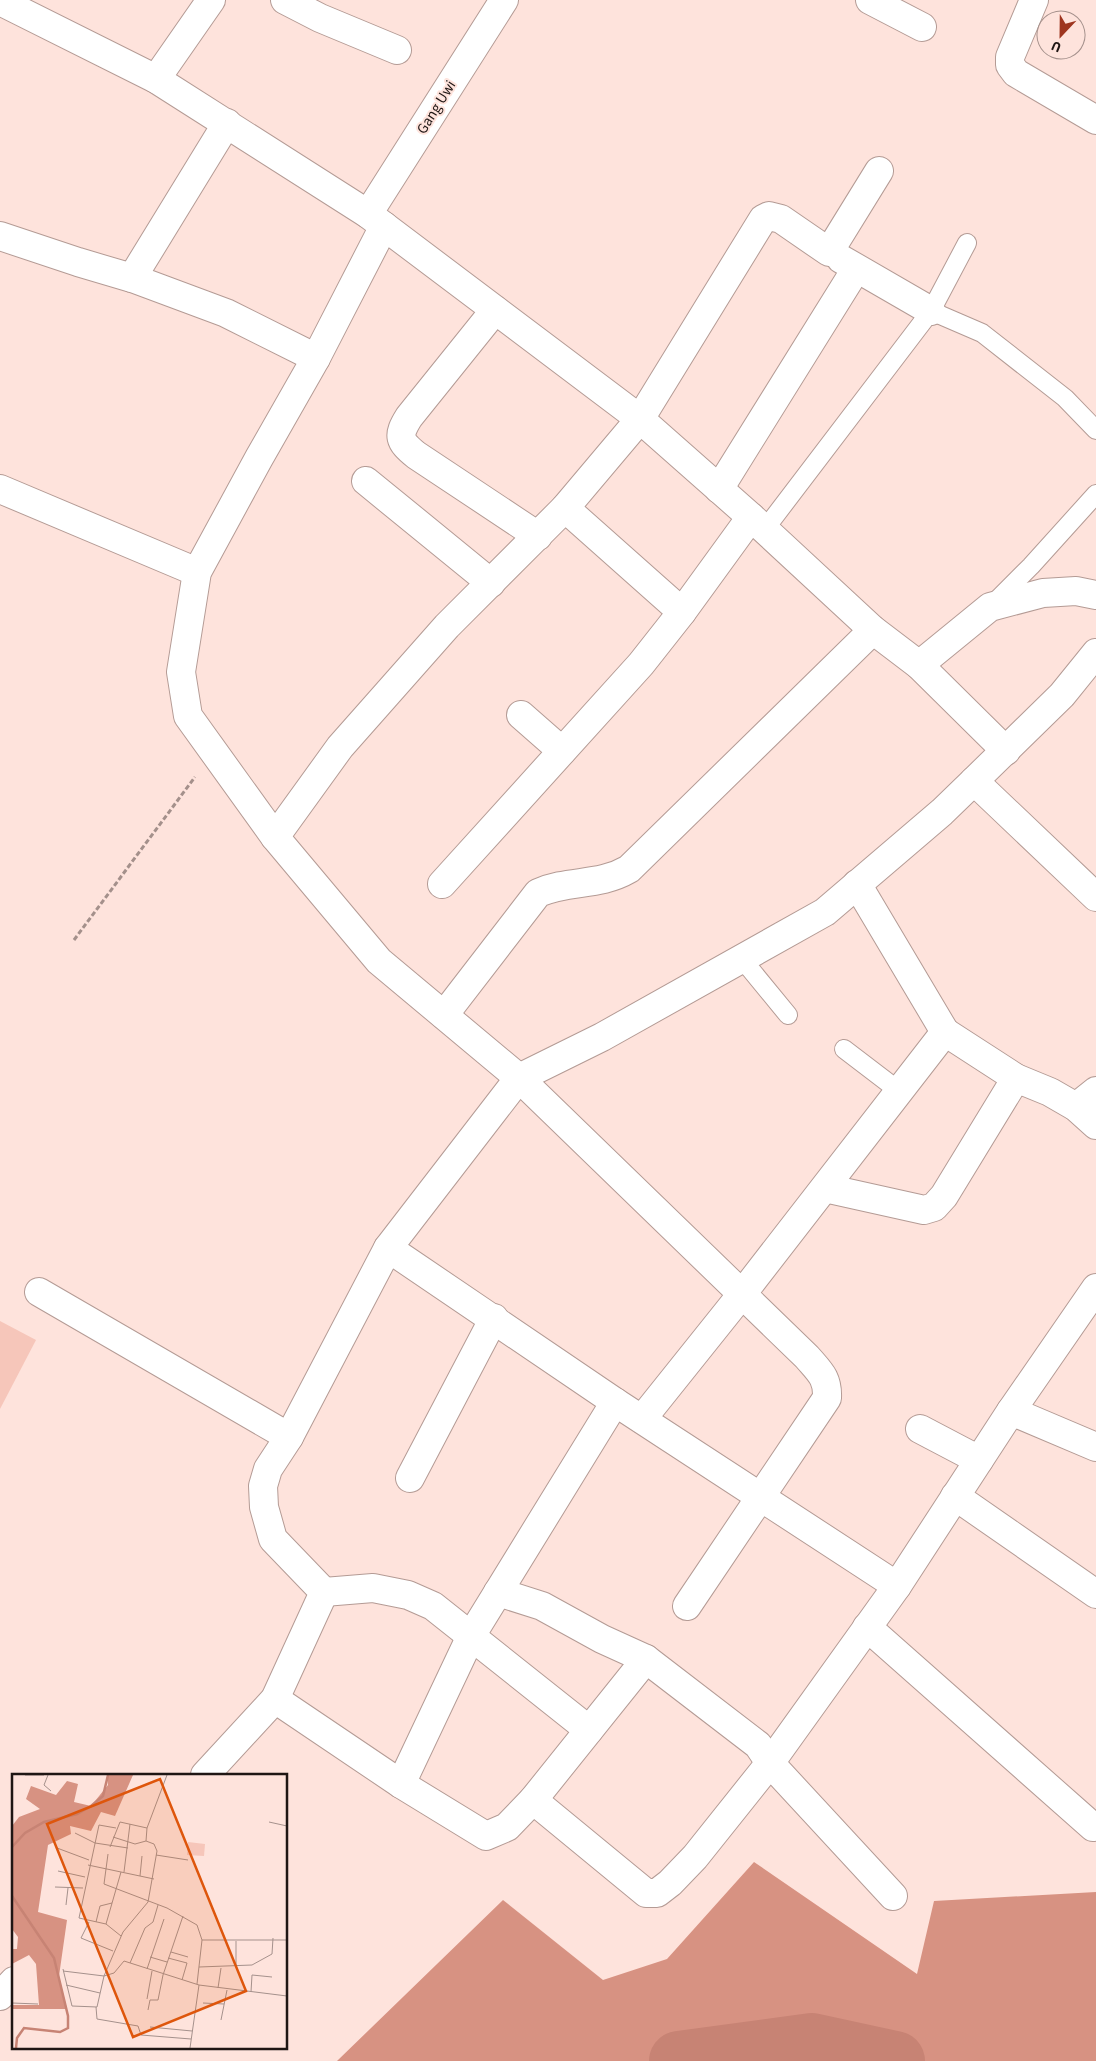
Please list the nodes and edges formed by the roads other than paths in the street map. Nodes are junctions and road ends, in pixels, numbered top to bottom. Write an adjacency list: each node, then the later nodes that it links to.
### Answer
1 (211, 0): 9 (street)
2 (285, 0): 8 (street)
3 (504, 0): 13 (street, Gang Uwi)
4 (870, 0): 7 (street)
5 (1034, 0): 10 (street)
6 (0, 1): 9 (street)
7 (922, 27)
8 (397, 50)
9 (156, 79): 11 (street)
10 (1096, 120)
11 (226, 123): 13 (street); 18 (street)
12 (880, 171): 16 (street)
13 (376, 220): 19 (street); 21 (street, Gang Uwi)
14 (0, 236): 18 (street)
15 (967, 243): 20 (lane)
16 (829, 252): 17 (street); 22 (street)
17 (856, 268): 20 (street); 26 (street)
18 (132, 278): 21 (street)
19 (495, 310): 22 (street); 30 (street)
20 (931, 310): 23 (lane); 29 (lane)
21 (316, 358): 31 (street, Gang Uwi)
22 (640, 419): 26 (street); 28 (street)
23 (1096, 430)
24 (366, 482): 32 (street)
25 (0, 488): 31 (street)
26 (719, 489): 29 (street)
27 (1096, 494): 34 (lane)
28 (565, 508): 30 (street); 35 (street)
29 (758, 523): 35 (street); 36 (street)
30 (538, 536): 32 (street)
31 (198, 572): 43 (street, Gang Uwi)
32 (490, 582): 43 (street)
33 (1096, 595): 34 (street)
34 (990, 607): 38 (street)
35 (682, 612): 40 (street)
36 (874, 630): 38 (street); 48 (street)
37 (1096, 653): 41 (street)
38 (919, 665): 41 (street)
39 (521, 715): 40 (street)
40 (562, 751): 44 (street)
41 (1006, 751): 42 (street)
42 (974, 781): 45 (street); 46 (street)
43 (275, 837): 48 (street, Gang Uwi)
44 (442, 884)
45 (857, 884): 47 (street); 50 (street)
46 (1096, 897)
47 (742, 958): 49 (lane); 52 (street)
48 (444, 1015): 52 (street, Gang Uwi)
49 (788, 1015)
50 (945, 1032): 53 (street); 54 (street)
51 (844, 1049): 54 (lane)
52 (520, 1078): 58 (street); 61 (street, Gang Uwi)
53 (1016, 1078): 55 (street); 57 (street)
54 (899, 1091): 57 (street)
55 (1086, 1099): 56 (street)
56 (1096, 1125)
57 (824, 1188): 61 (street)
58 (388, 1248): 62 (street); 67 (street)
59 (1096, 1288): 64 (street)
60 (39, 1292): 67 (street)
61 (742, 1294): 65 (street); 71 (street, Gang Uwi)
62 (494, 1318): 63 (street); 70 (street)
63 (614, 1402): 65 (street); 75 (street)
64 (1011, 1411): 68 (street); 69 (street)
65 (642, 1419): 71 (street)
66 (920, 1428): 69 (street)
67 (289, 1437): 74 (street)
68 (1096, 1447)
69 (979, 1460): 72 (street)
70 (410, 1478)
71 (760, 1496): 73 (street); 77 (street, Gang Uwi)
72 (955, 1496): 73 (street); 76 (street)
73 (897, 1586): 78 (street)
74 (324, 1592): 79 (street); 81 (street)
75 (498, 1592): 79 (street); 80 (street)
76 (1096, 1594)
77 (687, 1606)
78 (867, 1627): 83 (street); 87 (street)
79 (471, 1636): 82 (street); 85 (street)
80 (646, 1659): 82 (street); 83 (street)
81 (275, 1700): 84 (street); 85 (street)
82 (589, 1730): 86 (street)
83 (770, 1763): 86 (street); 88 (street)
84 (206, 1774)
85 (401, 1784): 86 (street)
86 (533, 1800)
87 (1093, 1827)
88 (893, 1896)
89 (12, 1983): 90 (street)
90 (0, 1996)

